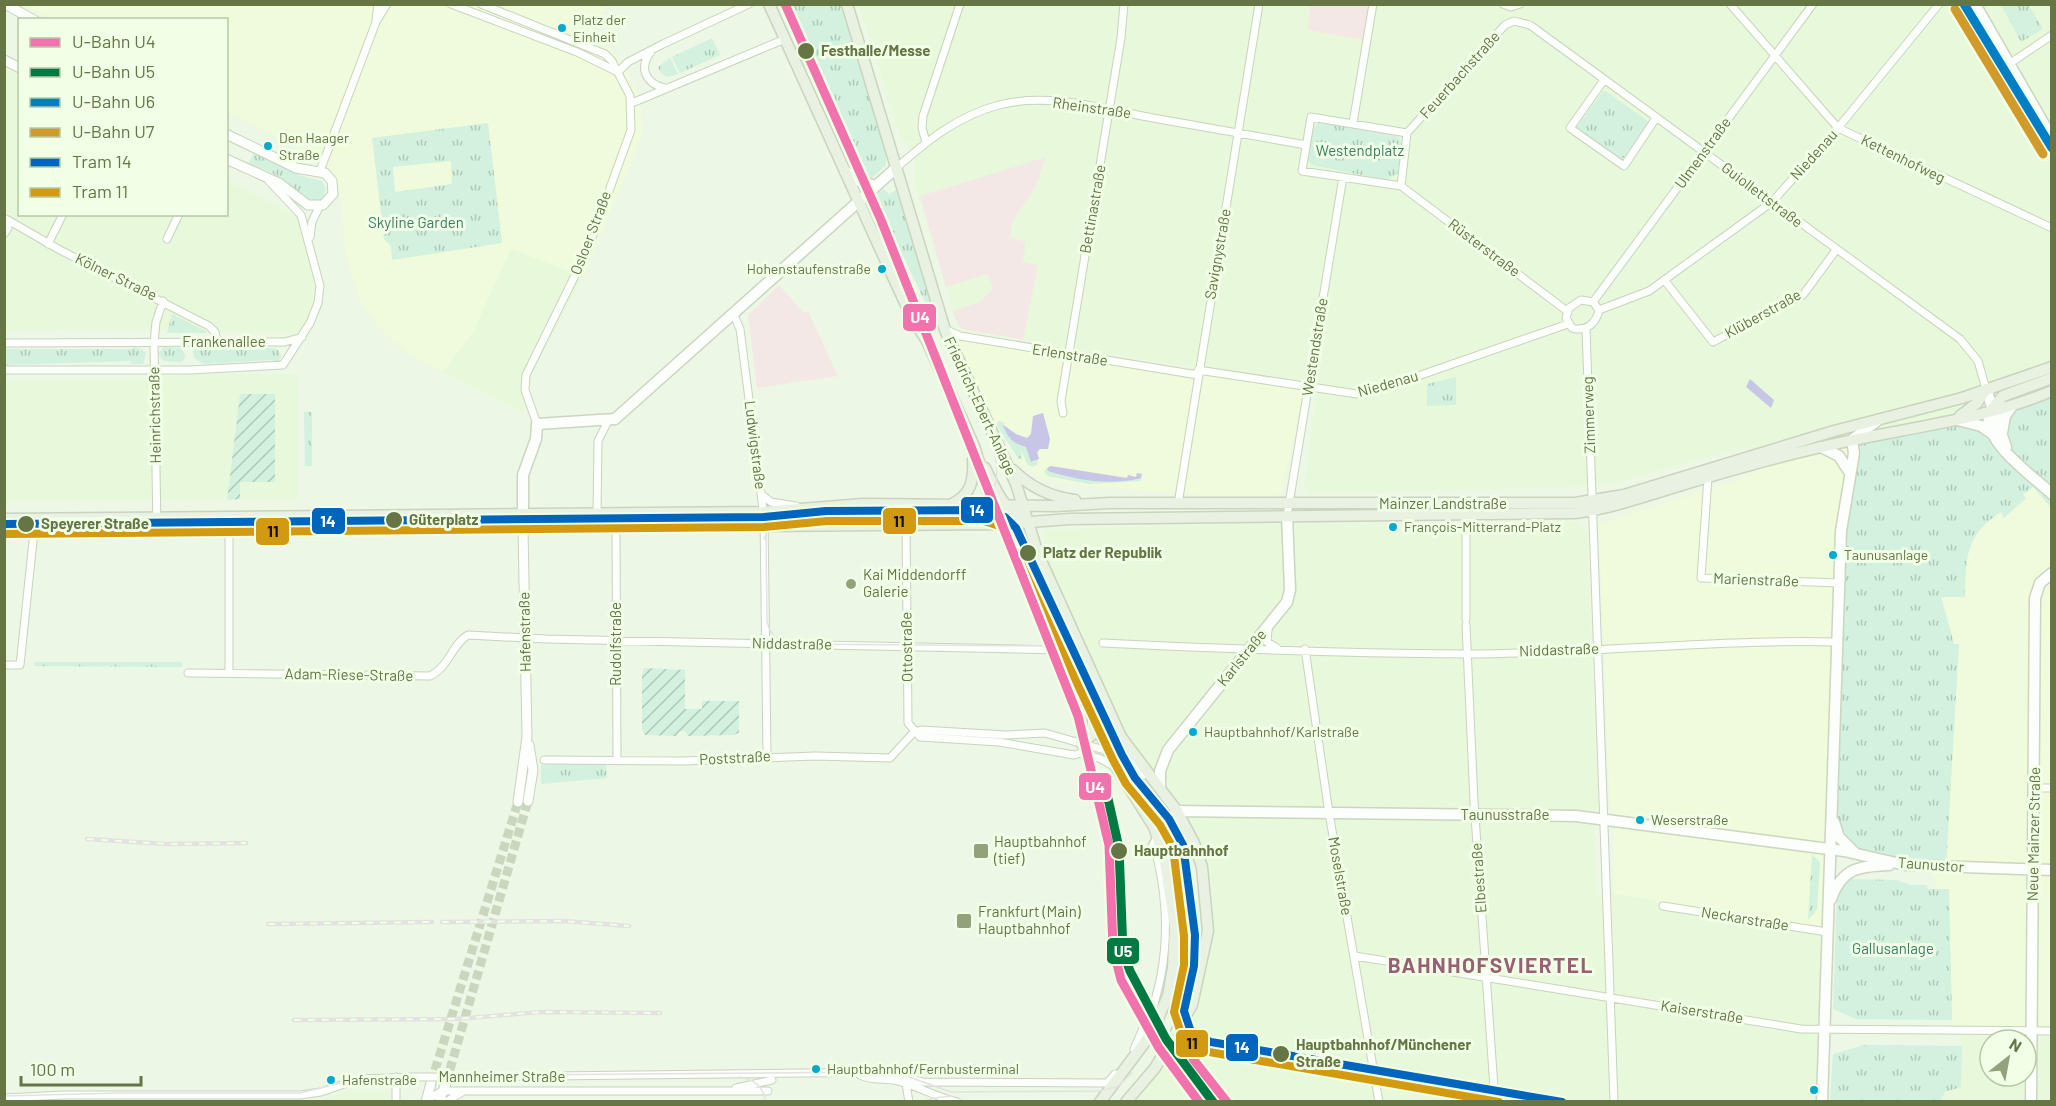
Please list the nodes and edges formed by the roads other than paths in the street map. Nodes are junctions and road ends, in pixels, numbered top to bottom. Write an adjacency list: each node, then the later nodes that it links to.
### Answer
1 (5, 4): 21 (street)
2 (378, 4): 23 (street)
3 (387, 4): 23 (street)
4 (450, 4): 20 (street)
5 (481, 4): 19 (street, Osloer Straße)
6 (770, 4): 25 (main road, Friedrich-Ebert-Anlage)
7 (847, 4): 47 (main road, Friedrich-Ebert-Anlage)
8 (960, 4): 43 (street)
9 (1124, 4): 35 (street, Bettinastraße)
10 (1259, 4): 39 (street, Savignystraße)
11 (1373, 4): 37 (street)
12 (1520, 4): 18 (street)
13 (1730, 4): 27 (street, Kettenhofweg)
14 (1813, 4): 27 (street, Ulmenstraße)
15 (1939, 4): 38 (street, Niedenau)
16 (1975, 4): 29 (main road)
17 (748, 5): 26 (street)
18 (1507, 6)
19 (492, 9): 20 (street); 31 (street, Osloer Straße)
20 (475, 15): 31 (street)
21 (30, 18)
22 (1514, 21): 32 (street, Guiollettstraße); 40 (street, Feuerbachstraße)
23 (376, 22): 48 (street)
24 (2052, 35): 29 (street)
25 (785, 39): 33 (street); 49 (main road, Friedrich-Ebert-Anlage)
26 (653, 50): 31 (street); 33 (street)
27 (1774, 56): 38 (street, Kettenhofweg); 45 (street, Ulmenstraße)
28 (4, 60): 30 (street)
29 (2009, 64): 42 (main road)
30 (18, 67)
31 (618, 72): 34 (street, Osloer Straße)
32 (1604, 80): 36 (street, Guiollettstraße); 36 (street)
33 (665, 88): 34 (street)
34 (632, 103): 96 (street, Osloer Straße)
35 (1109, 110): 39 (street, Rheinstraße); 43 (street, Rheinstraße); 80 (street, Bettinastraße)
36 (1656, 118): 45 (street, Guiollettstraße)
37 (1353, 123): 40 (street); 44 (street)
38 (1838, 128): 55 (street, Niedenau); 60 (street, Kettenhofweg)
39 (1239, 133): 44 (street, Rheinstraße); 85 (street, Savignystraße)
40 (1407, 133): 53 (street)
41 (228, 135): 48 (street)
42 (2052, 138)
43 (926, 142): 47 (street, Rheinstraße)
44 (1306, 145): 50 (street)
45 (1704, 152): 55 (street, Guiollettstraße); 68 (street, Ulmenstraße)
46 (228, 160): 51 (street)
47 (896, 169): 52 (main road); 74 (main road, Friedrich-Ebert-Anlage)
48 (320, 171): 56 (street)
49 (845, 171): 52 (main road); 54 (main road, Friedrich-Ebert-Anlage)
50 (1343, 177): 53 (street); 87 (street, Westendstraße)
51 (267, 180): 56 (street); 63 (street)
52 (876, 186): 54 (main road)
53 (1401, 186): 70 (street, Rüsterstraße)
54 (859, 200): 71 (main road); 100 (main road, Friedrich-Ebert-Anlage)
55 (1772, 202): 65 (street, Guiollettstraße); 66 (street, Niedenau)
56 (319, 207): 63 (street)
57 (62, 216): 64 (street)
58 (178, 216): 62 (street)
59 (5, 219): 61 (street, Kölner Straße); 64 (street, Kölner Straße)
60 (2052, 228)
61 (4, 234)
62 (166, 239)
63 (310, 239): 75 (street)
64 (48, 243): 67 (street, Kölner Straße)
65 (1836, 250): 66 (street, Klüberstraße); 89 (street, Guiollettstraße)
66 (1665, 281): 69 (street, Niedenau)
67 (163, 301): 76 (street, Kölner Straße); 79 (street, Heinrichstraße)
68 (1593, 302): 69 (street); 70 (street)
69 (1599, 310): 73 (street)
70 (1567, 311): 72 (street)
71 (734, 315): 95 (main road); 105 (street, Ludwigstraße)
72 (1568, 324): 73 (street); 87 (street, Niedenau)
73 (1586, 329): 114 (street, Zimmerweg)
74 (945, 330): 80 (street, Erlenstraße); 102 (main road, Friedrich-Ebert-Anlage)
75 (302, 337): 77 (street); 81 (street)
76 (217, 342): 77 (street, Frankenallee); 79 (street, Frankenallee)
77 (277, 342): 81 (street, Frankenallee)
78 (4, 343): 79 (street, Frankenallee)
79 (154, 343): 84 (street, Heinrichstraße)
80 (1068, 354): 85 (street, Erlenstraße); 92 (street, Bettinastraße)
81 (287, 361): 84 (street, Frankenallee)
82 (2052, 367): 89 (main road)
83 (4, 370): 84 (street, Frankenallee)
84 (154, 370): 122 (street, Heinrichstraße)
85 (1198, 373): 87 (street, Niedenau); 110 (street, Savignystraße)
86 (2052, 378): 91 (main road)
87 (1308, 388): 107 (street, Westendstraße)
88 (2052, 392): 90 (main road)
89 (1979, 394): 91 (main road); 93 (main road); 94 (main road)
90 (2012, 406): 91 (main road); 98 (main road)
91 (1992, 410): 94 (main road); 98 (main road)
92 (1063, 413)
93 (1878, 420): 97 (main road, Mainzer Landstraße); 99 (main road)
94 (1954, 420): 98 (main road); 99 (main road)
95 (608, 421): 96 (main road); 118 (street)
96 (537, 424): 117 (main road)
97 (1834, 431): 99 (main road); 114 (main road, Mainzer Landstraße)
98 (1996, 433): 106 (main road)
99 (1852, 441): 101 (main road, Mainzer Landstraße); 103 (main road)
100 (974, 446): 108 (main road); 111 (main road, Friedrich-Ebert-Anlage); 112 (main road)
101 (1821, 447): 103 (main road); 104 (main road, Mainzer Landstraße)
102 (1006, 463): 109 (main road); 113 (main road, Friedrich-Ebert-Anlage)
103 (1850, 473): 135 (main road)
104 (1707, 477): 114 (main road, Mainzer Landstraße); 135 (street, Marienstraße)
105 (762, 495): 115 (street); 116 (street, Ludwigstraße)
106 (2052, 495)
107 (1288, 503): 110 (main road, Mainzer Landstraße); 114 (main road, Mainzer Landstraße); 120 (street, Westendstraße)
108 (951, 504): 111 (main road); 115 (main road)
109 (1109, 504): 110 (main road, Mainzer Landstraße); 113 (main road, Mainzer Landstraße)
110 (1178, 504)
111 (993, 505): 112 (main road); 126 (main road)
112 (1005, 505): 113 (main road); 124 (main road)
113 (1024, 506): 124 (main road)
114 (1592, 506): 119 (main road, Mainzer Landstraße); 143 (street)
115 (807, 508): 116 (main road)
116 (763, 512): 118 (main road); 127 (street, Ludwigstraße)
117 (523, 514): 118 (main road); 121 (main road); 129 (main road)
118 (597, 514)
119 (1466, 514): 120 (main road, Mainzer Landstraße); 148 (street, Mainzer Landstraße)
120 (1287, 516): 124 (main road, Mainzer Landstraße); 136 (main road, Karlstraße)
121 (229, 517): 122 (main road); 130 (street)
122 (157, 518): 123 (main road); 131 (street, Heinrichstraße)
123 (4, 519)
124 (1028, 521): 126 (main road); 166 (main road)
125 (906, 524): 126 (main road); 127 (main road); 142 (street, Ottostraße)
126 (1001, 524): 146 (main road)
127 (764, 526): 128 (main road); 140 (street, Ludwigstraße)
128 (616, 527): 129 (main road); 138 (street, Rudolfstraße)
129 (523, 528): 130 (main road); 137 (street, Hafenstraße)
130 (229, 530): 131 (main road); 151 (street)
131 (157, 531): 133 (main road)
132 (4, 532): 133 (main road)
133 (34, 532): 149 (street)
134 (2052, 573): 164 (main road, Neue Mainzer Straße)
135 (1839, 584): 139 (main road)
136 (1270, 623): 144 (street); 147 (main road, Karlstraße)
137 (525, 639): 138 (street, Niddastraße); 151 (street, Adam-Riese-Straße); 155 (street, Hafenstraße)
138 (615, 640): 140 (street, Niddastraße); 162 (street, Rudolfstraße)
139 (1836, 642): 143 (street, Niddastraße); 171 (main road)
140 (765, 643): 142 (street, Niddastraße); 160 (street, Ludwigstraße)
141 (1103, 643): 147 (street, Niddastraße)
142 (907, 647): 146 (street, Niddastraße); 153 (street, Ottostraße)
143 (1598, 648): 148 (street, Niddastraße); 173 (street)
144 (1283, 649): 145 (street, Niddastraße); 147 (street, Niddastraße)
145 (1305, 649): 148 (street, Niddastraße); 170 (street, Moselstraße)
146 (1059, 650): 152 (main road)
147 (1249, 650): 166 (main road, Karlstraße)
148 (1466, 654): 172 (street, Elbestraße)
149 (4, 665)
150 (188, 673): 151 (street, Adam-Riese-Straße)
151 (229, 673)
152 (1093, 720): 157 (main road); 159 (main road)
153 (914, 732): 156 (street); 160 (street, Poststraße)
154 (1023, 733): 156 (street); 157 (street); 158 (street)
155 (527, 737): 167 (street, Hafenstraße); 168 (street, Hafenstraße)
156 (1007, 739): 158 (street)
157 (1081, 743): 159 (street)
158 (1020, 745): 163 (street)
159 (1109, 751): 163 (main road); 166 (street)
160 (767, 756): 162 (street, Poststraße)
161 (544, 760): 162 (street, Poststraße)
162 (617, 761)
163 (1117, 768): 174 (main road)
164 (2035, 788): 165 (street); 178 (main road, Neue Mainzer Straße)
165 (2052, 788)
166 (1163, 792): 169 (main road)
167 (528, 801)
168 (518, 802)
169 (1177, 811): 170 (main road, Taunusstraße); 174 (main road); 191 (main road)
170 (1329, 813): 172 (main road, Taunusstraße); 183 (street, Moselstraße)
171 (1832, 813): 175 (main road); 176 (main road)
172 (1475, 815): 173 (main road, Taunusstraße); 184 (street, Elbestraße)
173 (1603, 818): 175 (main road, Taunusstraße); 185 (street)
174 (1156, 842): 186 (street); 190 (main road)
175 (1830, 849): 176 (main road, Taunustor); 181 (main road)
176 (1857, 854): 177 (main road, Taunustor)
177 (1905, 865): 178 (main road, Taunustor); 181 (main road)
178 (2034, 870): 179 (main road, Taunustor); 187 (main road, Neue Mainzer Straße)
179 (2052, 870)
180 (1663, 906): 182 (street, Neckarstraße)
181 (1828, 910): 182 (main road)
182 (1827, 932): 188 (main road)
183 (1355, 956): 184 (street, Kaiserstraße); 192 (street, Moselstraße)
184 (1486, 977): 185 (street, Kaiserstraße); 203 (street, Elbestraße)
185 (1612, 998): 188 (street, Kaiserstraße); 219 (street)
186 (1154, 1002): 190 (street); 199 (street, Mannheimer Straße)
187 (2032, 1028)
188 (1823, 1030): 189 (street, Kaiserstraße); 220 (main road)
189 (1978, 1031)
190 (1151, 1034): 207 (main road)
191 (1175, 1036): 192 (street); 215 (main road)
192 (1374, 1071): 203 (street); 216 (street, Moselstraße)
193 (858, 1074): 194 (street, Mannheimer Straße); 196 (street, Mannheimer Straße); 198 (street, Mannheimer Straße)
194 (902, 1074): 198 (street); 199 (street, Mannheimer Straße)
195 (396, 1077): 196 (street, Mannheimer Straße, bridge); 206 (street, Mannheimer Straße); 209 (street)
196 (775, 1078): 202 (street, Mannheimer Straße); 202 (street, Mannheimer Straße)
197 (431, 1083): 200 (street); 210 (street)
198 (906, 1083): 208 (street, Mannheimer Straße); 213 (street)
199 (944, 1083): 208 (street)
200 (446, 1085): 201 (street, Mannheimer Straße); 210 (street, Mannheimer Straße); 211 (street)
201 (464, 1090): 202 (street, Mannheimer Straße); 212 (street, Mannheimer Straße)
202 (728, 1090)
203 (1494, 1091): 217 (street, Elbestraße); 218 (street)
204 (4, 1098): 205 (street, Mannheimer Straße)
205 (116, 1098): 206 (street, Mannheimer Straße)
206 (307, 1098)
207 (1103, 1098)
208 (945, 1099): 214 (street, Mannheimer Straße)
209 (396, 1101)
210 (426, 1101)
211 (439, 1101)
212 (447, 1101)
213 (909, 1101)
214 (957, 1101)
215 (1125, 1101)
216 (1379, 1101)
217 (1495, 1101)
218 (1555, 1101)
219 (1614, 1101)
220 (1822, 1101)

